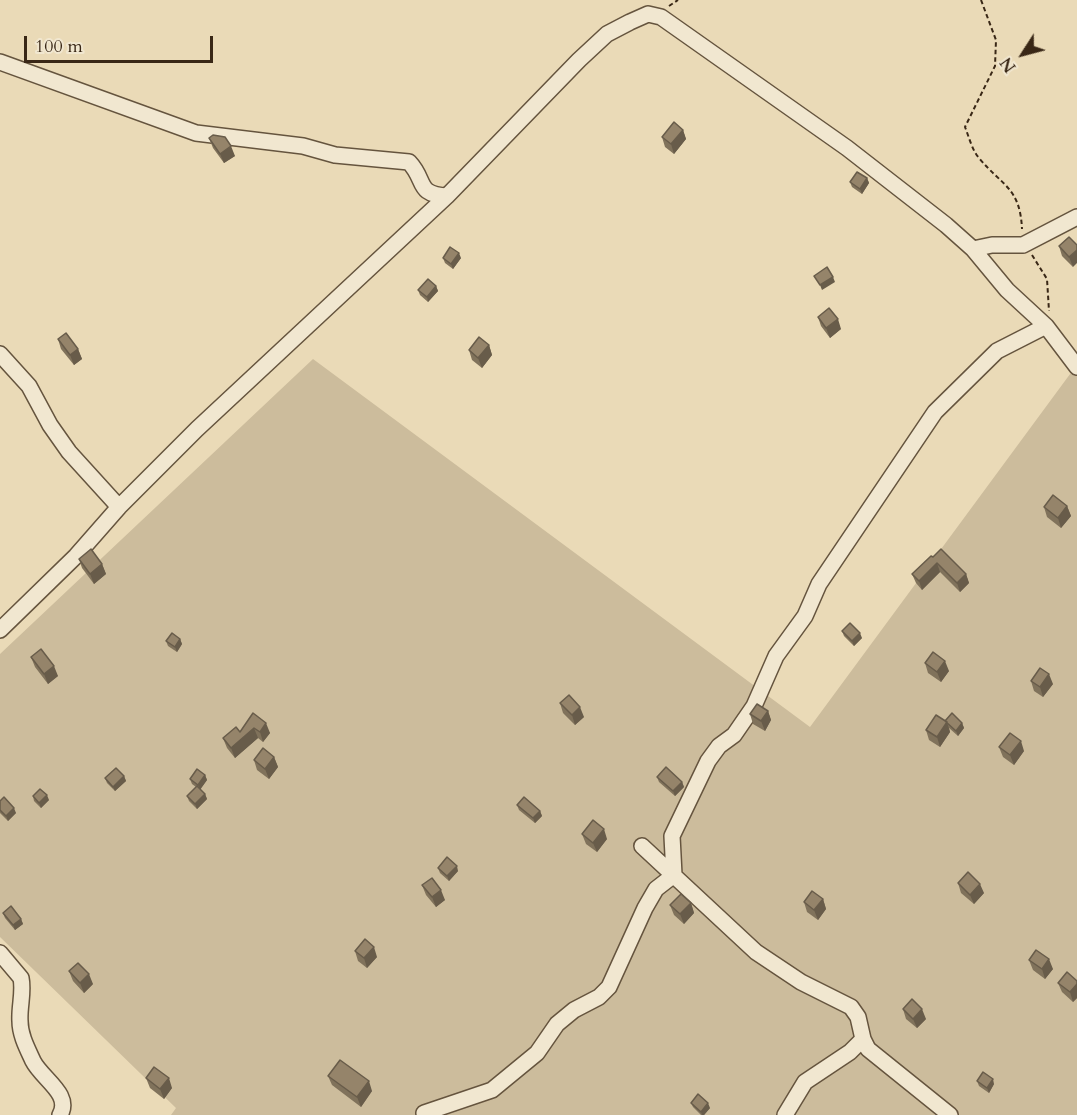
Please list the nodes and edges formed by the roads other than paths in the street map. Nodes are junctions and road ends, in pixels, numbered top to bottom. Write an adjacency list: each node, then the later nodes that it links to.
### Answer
1 (0, 62): 2 (street)
2 (447, 196): 4 (street); 8 (street)
3 (1077, 217): 4 (street)
4 (973, 249): 5 (street)
5 (1046, 326): 7 (street); 11 (street)
6 (0, 354): 8 (street)
7 (1077, 367)
8 (119, 507): 9 (street)
9 (0, 630)
10 (642, 846): 11 (street)
11 (674, 875): 13 (street); 14 (street)
12 (0, 953): 15 (street)
13 (863, 1039): 16 (street); 17 (street)
14 (424, 1113)
15 (60, 1115)
16 (784, 1115)
17 (950, 1115)

